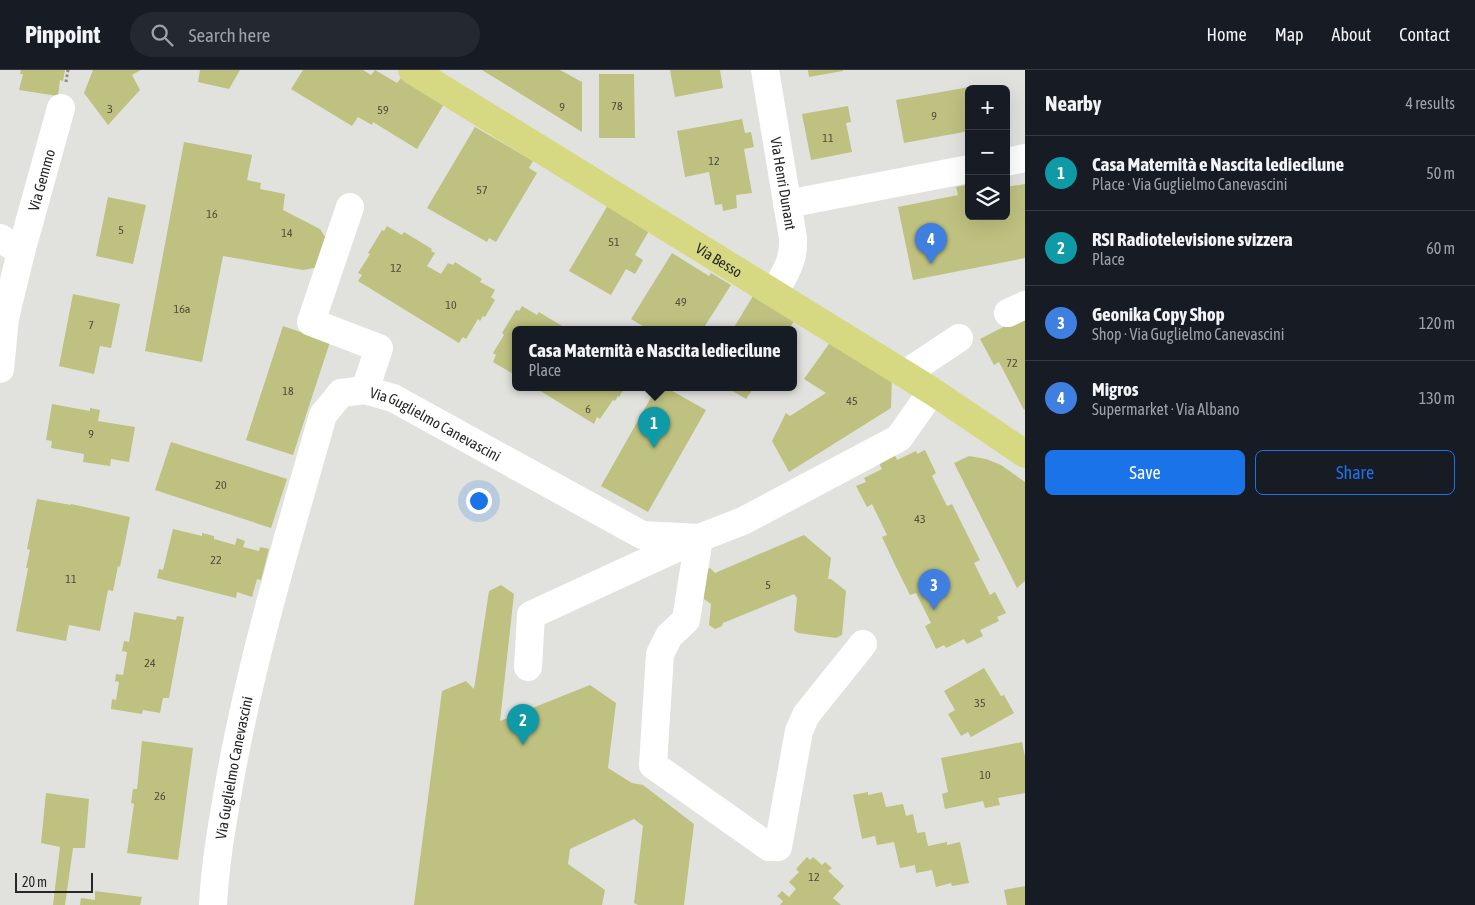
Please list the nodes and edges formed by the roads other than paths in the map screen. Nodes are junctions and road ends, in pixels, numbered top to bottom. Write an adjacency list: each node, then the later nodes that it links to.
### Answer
1 (413, 70): 10 (main road, Via Besso)
2 (764, 70): 7 (street, Via Henri Dunant)
3 (61, 108): 9 (street, Via Gemmo)
4 (1025, 158): 5 (street)
5 (1010, 161)
6 (965, 170): 7 (street)
7 (787, 204): 10 (street, Via Henri Dunant)
8 (350, 206): 14 (street)
9 (10, 245): 12 (street, Via Gemmo)
10 (774, 293): 13 (main road, Via Besso)
11 (959, 338): 13 (street)
12 (0, 369)
13 (905, 374): 15 (main road, Via Besso)
14 (365, 390): 17 (street, Via Guglielmo Canevascini); 20 (street, Via Guglielmo Canevascini)
15 (932, 391): 16 (main road, Via Besso); 17 (street, Via Guglielmo Canevascini)
16 (1025, 454)
17 (699, 538): 18 (street); 19 (street)
18 (863, 644)
19 (528, 667)
20 (213, 905)

